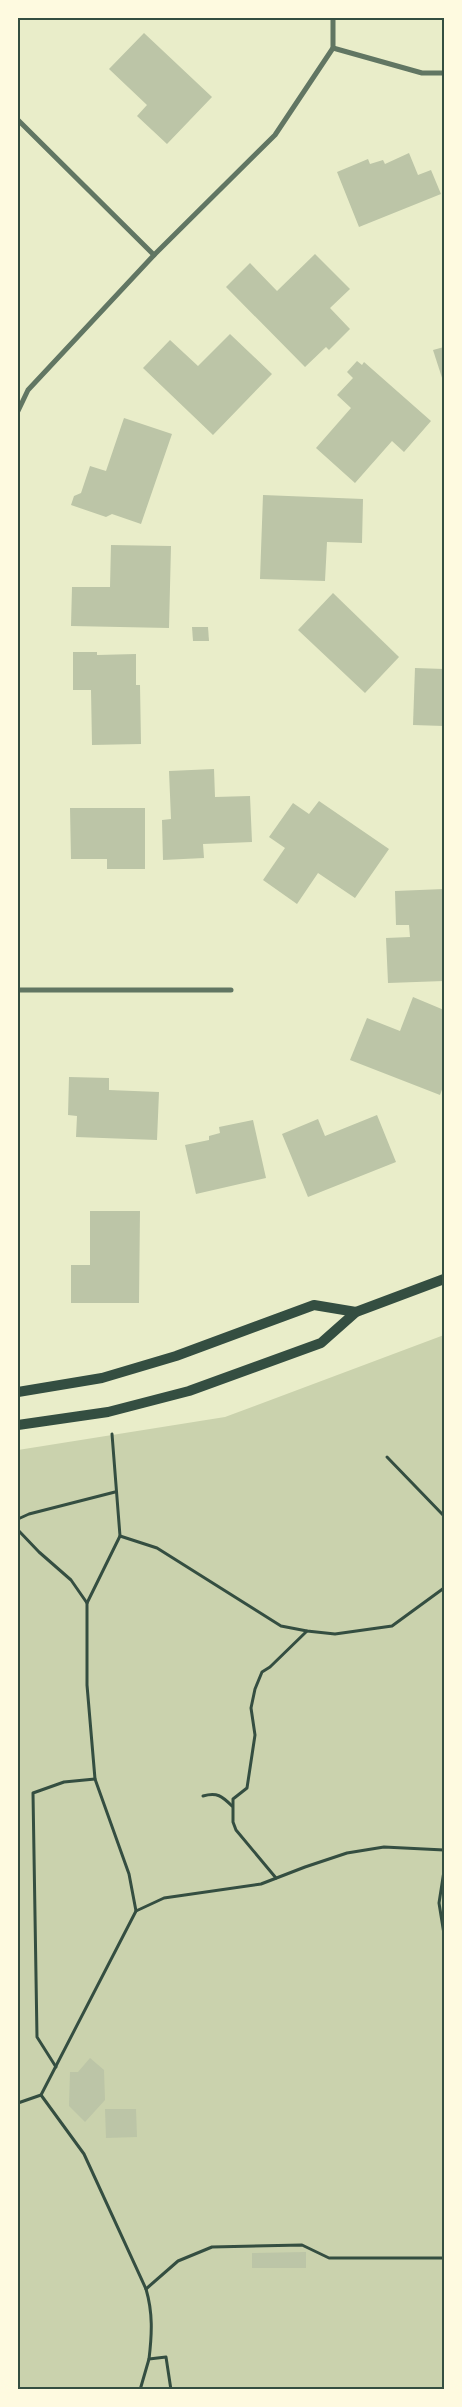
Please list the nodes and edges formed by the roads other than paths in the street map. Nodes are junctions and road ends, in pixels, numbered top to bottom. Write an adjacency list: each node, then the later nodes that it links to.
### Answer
1 (333, 18): 2 (street)
2 (333, 48): 3 (street); 5 (street)
3 (444, 73)
4 (18, 120): 5 (street)
5 (154, 255): 6 (street)
6 (18, 411)
7 (18, 990): 8 (street)
8 (231, 990)
9 (444, 1279): 10 (main road)
10 (356, 1312): 11 (main road); 12 (main road)
11 (18, 1392)
12 (18, 1425)

